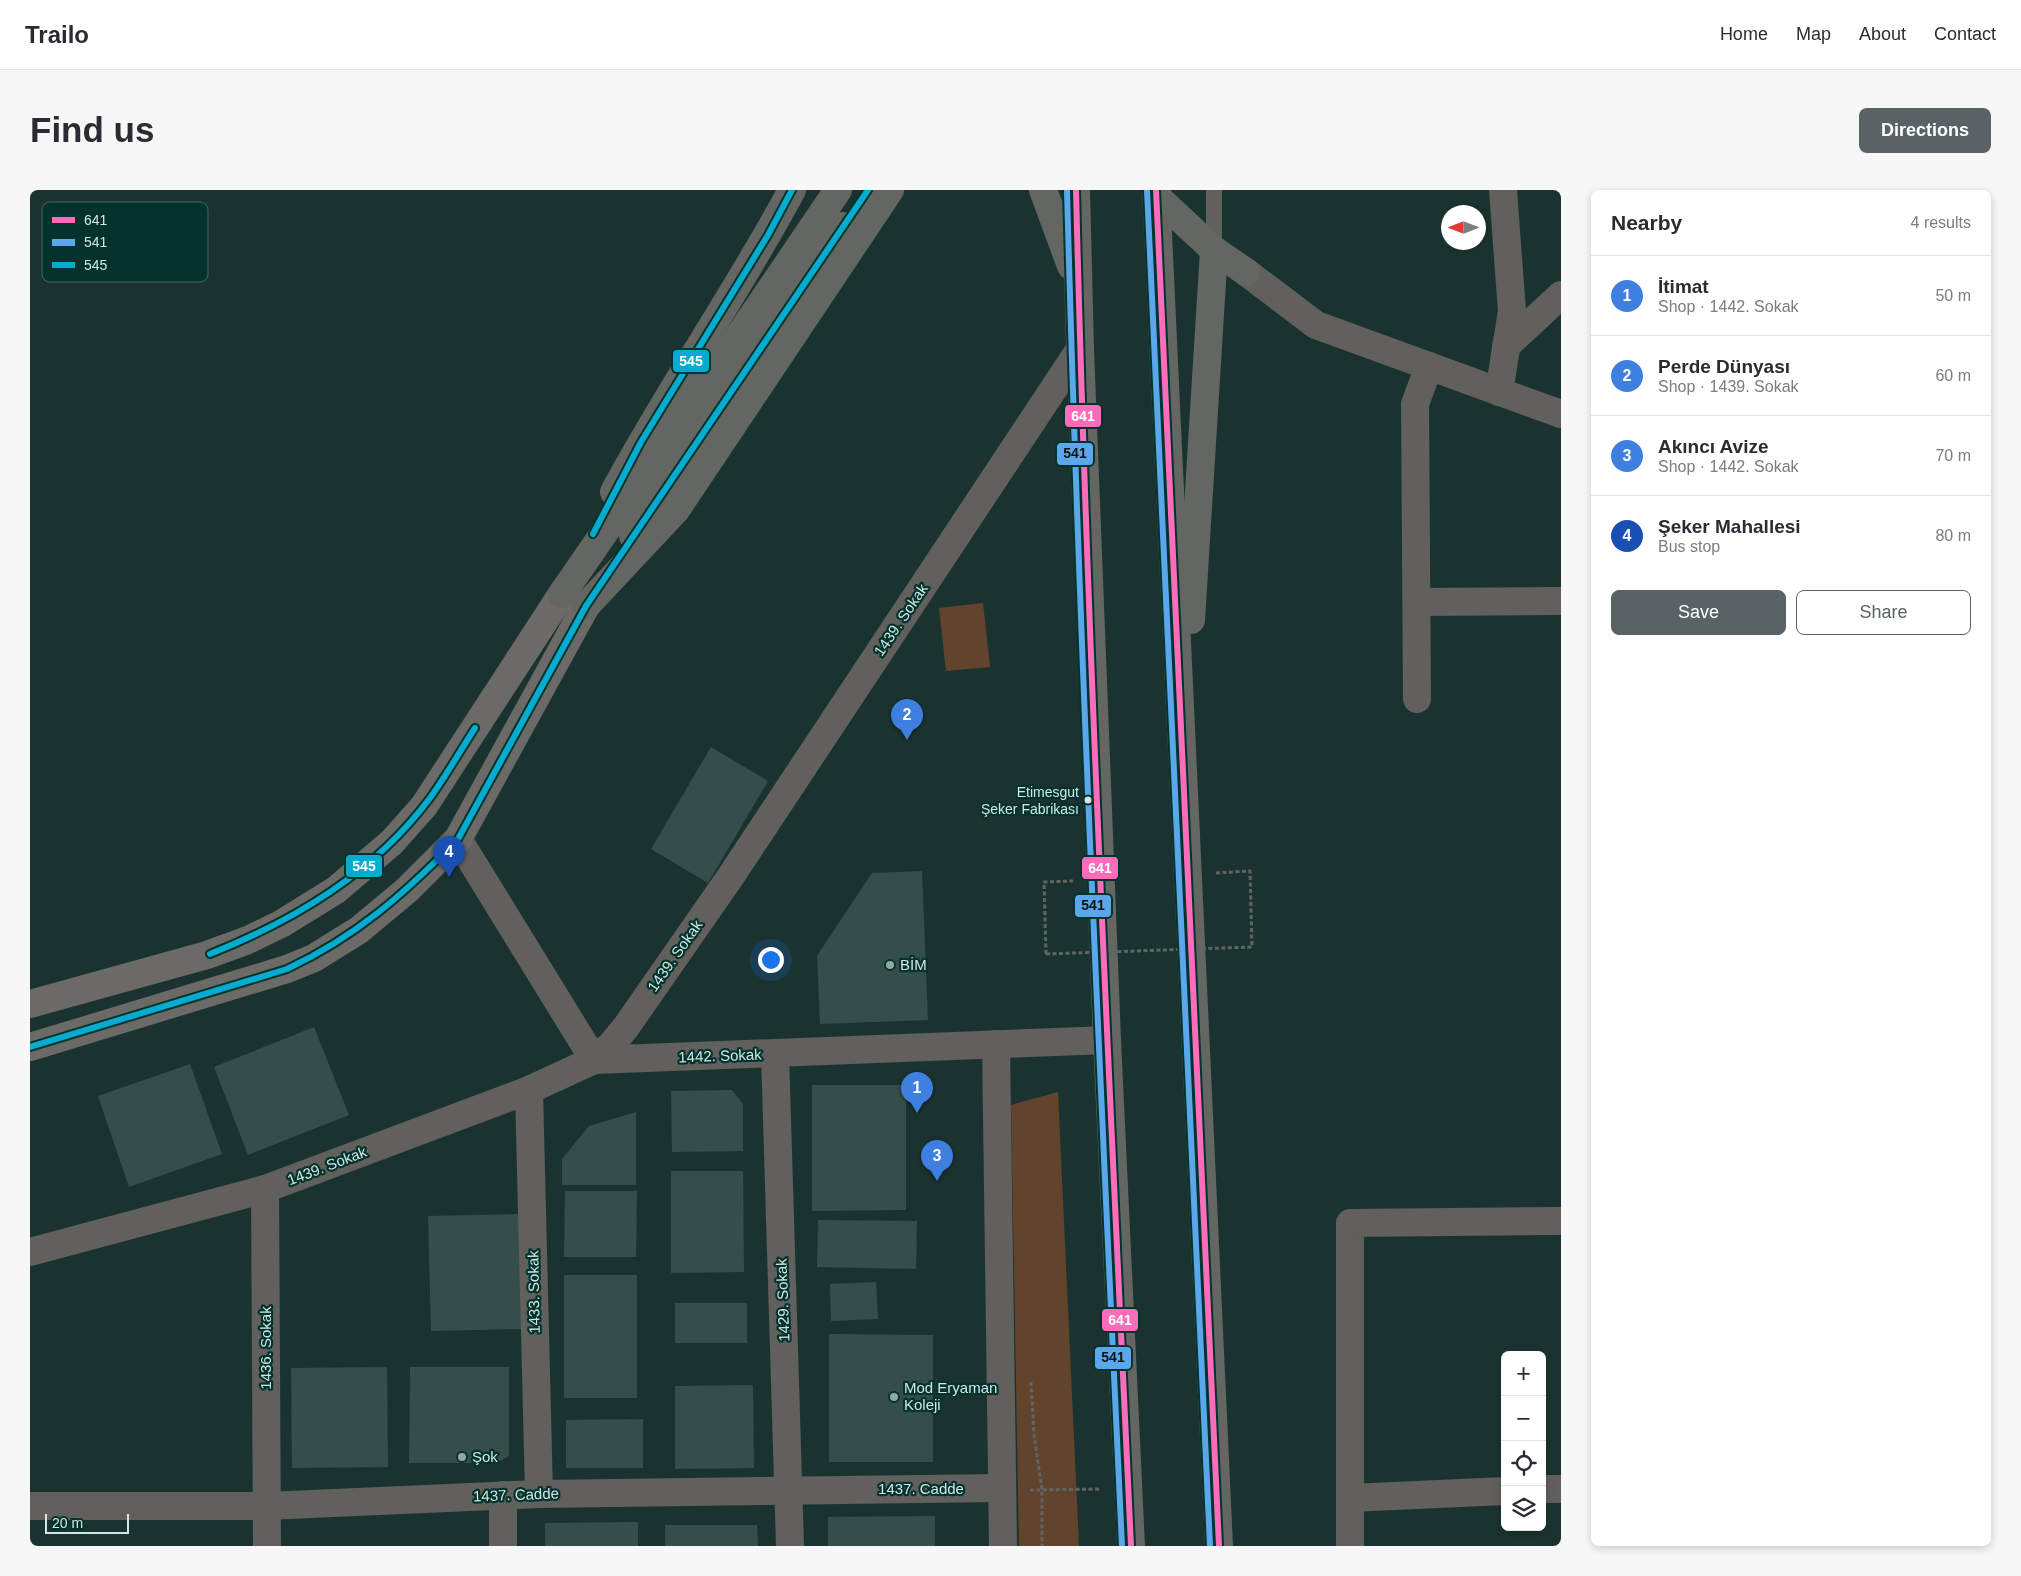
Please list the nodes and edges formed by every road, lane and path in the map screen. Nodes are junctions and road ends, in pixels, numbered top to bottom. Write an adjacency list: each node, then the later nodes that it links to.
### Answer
1 (792, 190): 19 (highway)
2 (838, 190): 19 (highway)
3 (868, 190): 22 (highway)
4 (890, 190): 22 (highway)
5 (1043, 190): 12 (highway)
6 (1076, 190): 12 (highway)
7 (1214, 190): 10 (lane)
8 (1503, 190): 14 (street)
9 (1156, 193): 10 (highway); 24 (highway)
10 (1214, 250): 11 (highway); 24 (highway)
11 (1246, 272): 16 (street)
12 (1079, 287): 15 (highway)
13 (1561, 295): 14 (street)
14 (1506, 346): 17 (street)
15 (1080, 349): 29 (highway); 33 (street, 1439. Sokak)
16 (1429, 366): 17 (street); 21 (street)
17 (1499, 392): 18 (street)
18 (1561, 414)
19 (562, 594): 28 (main road)
20 (1561, 601): 21 (street)
21 (1417, 602): 23 (street)
22 (586, 606): 25 (main road)
23 (1417, 699)
24 (1183, 762): 26 (highway)
25 (458, 839): 31 (main road); 33 (street)
26 (1188, 874): 27 (path, bridge); 54 (highway)
27 (1044, 882)
28 (30, 1004)
29 (1107, 1040): 30 (street, 1442. Sokak); 39 (highway)
30 (996, 1044): 32 (street, 1442. Sokak); 38 (street)
31 (30, 1047)
32 (775, 1054): 33 (street, 1442. Sokak); 41 (street, 1429. Sokak)
33 (594, 1060): 34 (street, 1439. Sokak)
34 (529, 1090): 35 (street, 1439. Sokak); 44 (street, 1433. Sokak)
35 (265, 1189): 37 (street, 1439. Sokak); 48 (street, 1436. Sokak)
36 (1561, 1221): 46 (street)
37 (30, 1252)
38 (1002, 1488): 39 (path); 41 (street, 1437. Cadde); 52 (street)
39 (1128, 1488): 53 (highway)
40 (1561, 1489): 42 (street)
41 (789, 1490): 44 (street, 1437. Cadde); 51 (street, 1429. Sokak)
42 (1546, 1490)
43 (1501, 1491): 46 (street)
44 (539, 1494): 45 (street, 1437. Cadde)
45 (503, 1495): 48 (street, 1437. Cadde); 50 (street)
46 (1350, 1498): 55 (street)
47 (30, 1506): 48 (street, 1437. Cadde)
48 (266, 1506): 49 (street, 1436. Sokak)
49 (267, 1546)
50 (503, 1546)
51 (790, 1546)
52 (1003, 1546)
53 (1131, 1546)
54 (1219, 1546)
55 (1350, 1546)

